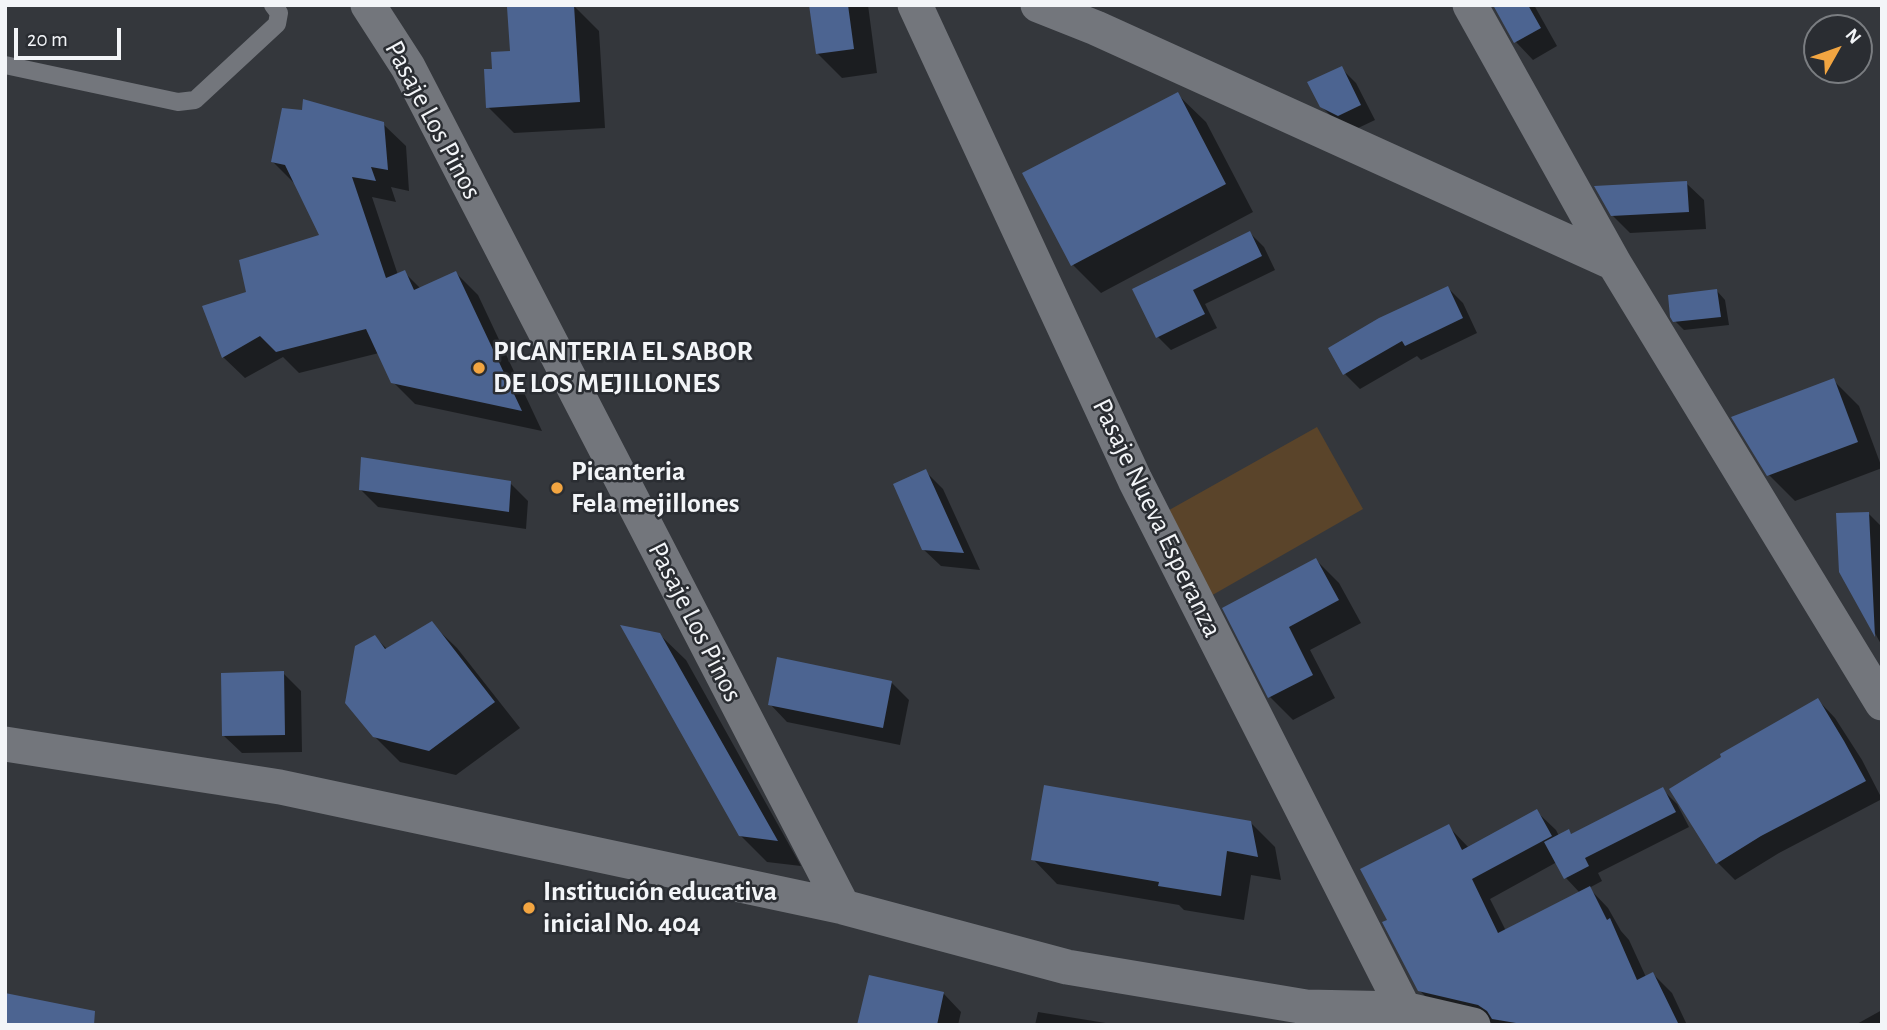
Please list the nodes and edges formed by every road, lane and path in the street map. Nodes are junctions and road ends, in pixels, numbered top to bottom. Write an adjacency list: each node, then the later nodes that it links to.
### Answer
1 (273, 5): 6 (lane)
2 (368, 5): 10 (street, Pasaje Los Pinos)
3 (915, 5): 12 (street, Pasaje Nueva Esperanza)
4 (1038, 5): 7 (street)
5 (1470, 5): 7 (street)
6 (5, 65)
7 (1614, 263): 8 (street)
8 (1882, 703)
9 (5, 744): 10 (street)
10 (843, 907): 11 (street)
11 (1299, 1016): 12 (street)
12 (1408, 1017): 13 (street)
13 (1472, 1025)

